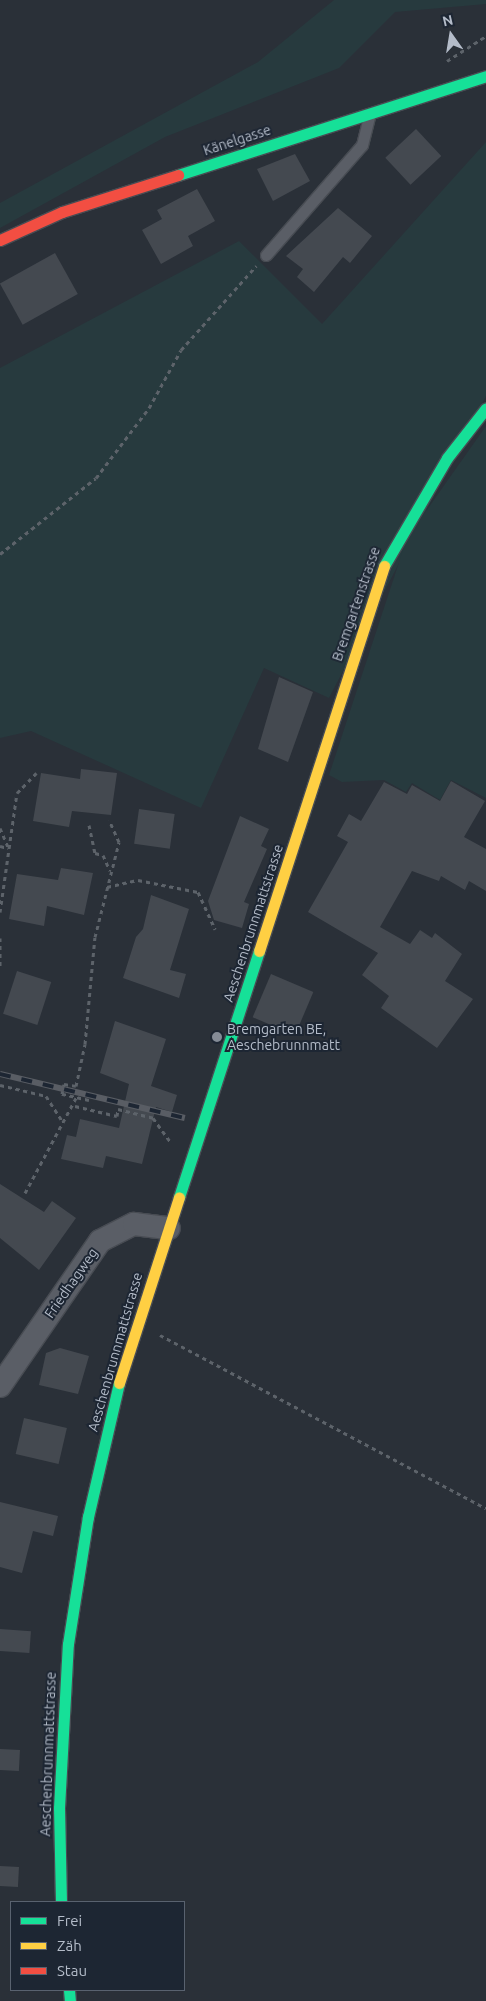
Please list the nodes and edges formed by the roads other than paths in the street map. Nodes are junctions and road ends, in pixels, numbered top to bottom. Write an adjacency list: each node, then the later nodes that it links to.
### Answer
1 (486, 76): 2 (street, Känelgasse)
2 (371, 113): 3 (street, Känelgasse); 4 (lane)
3 (0, 240)
4 (266, 255)
5 (486, 408): 6 (street, Bremgartenstrasse)
6 (300, 830): 7 (street, Aeschenbrunnmattstrasse)
7 (169, 1228): 8 (street, Friedhagweg); 9 (street, Aeschenbrunnmattstrasse)
8 (0, 1386)
9 (61, 1901)

